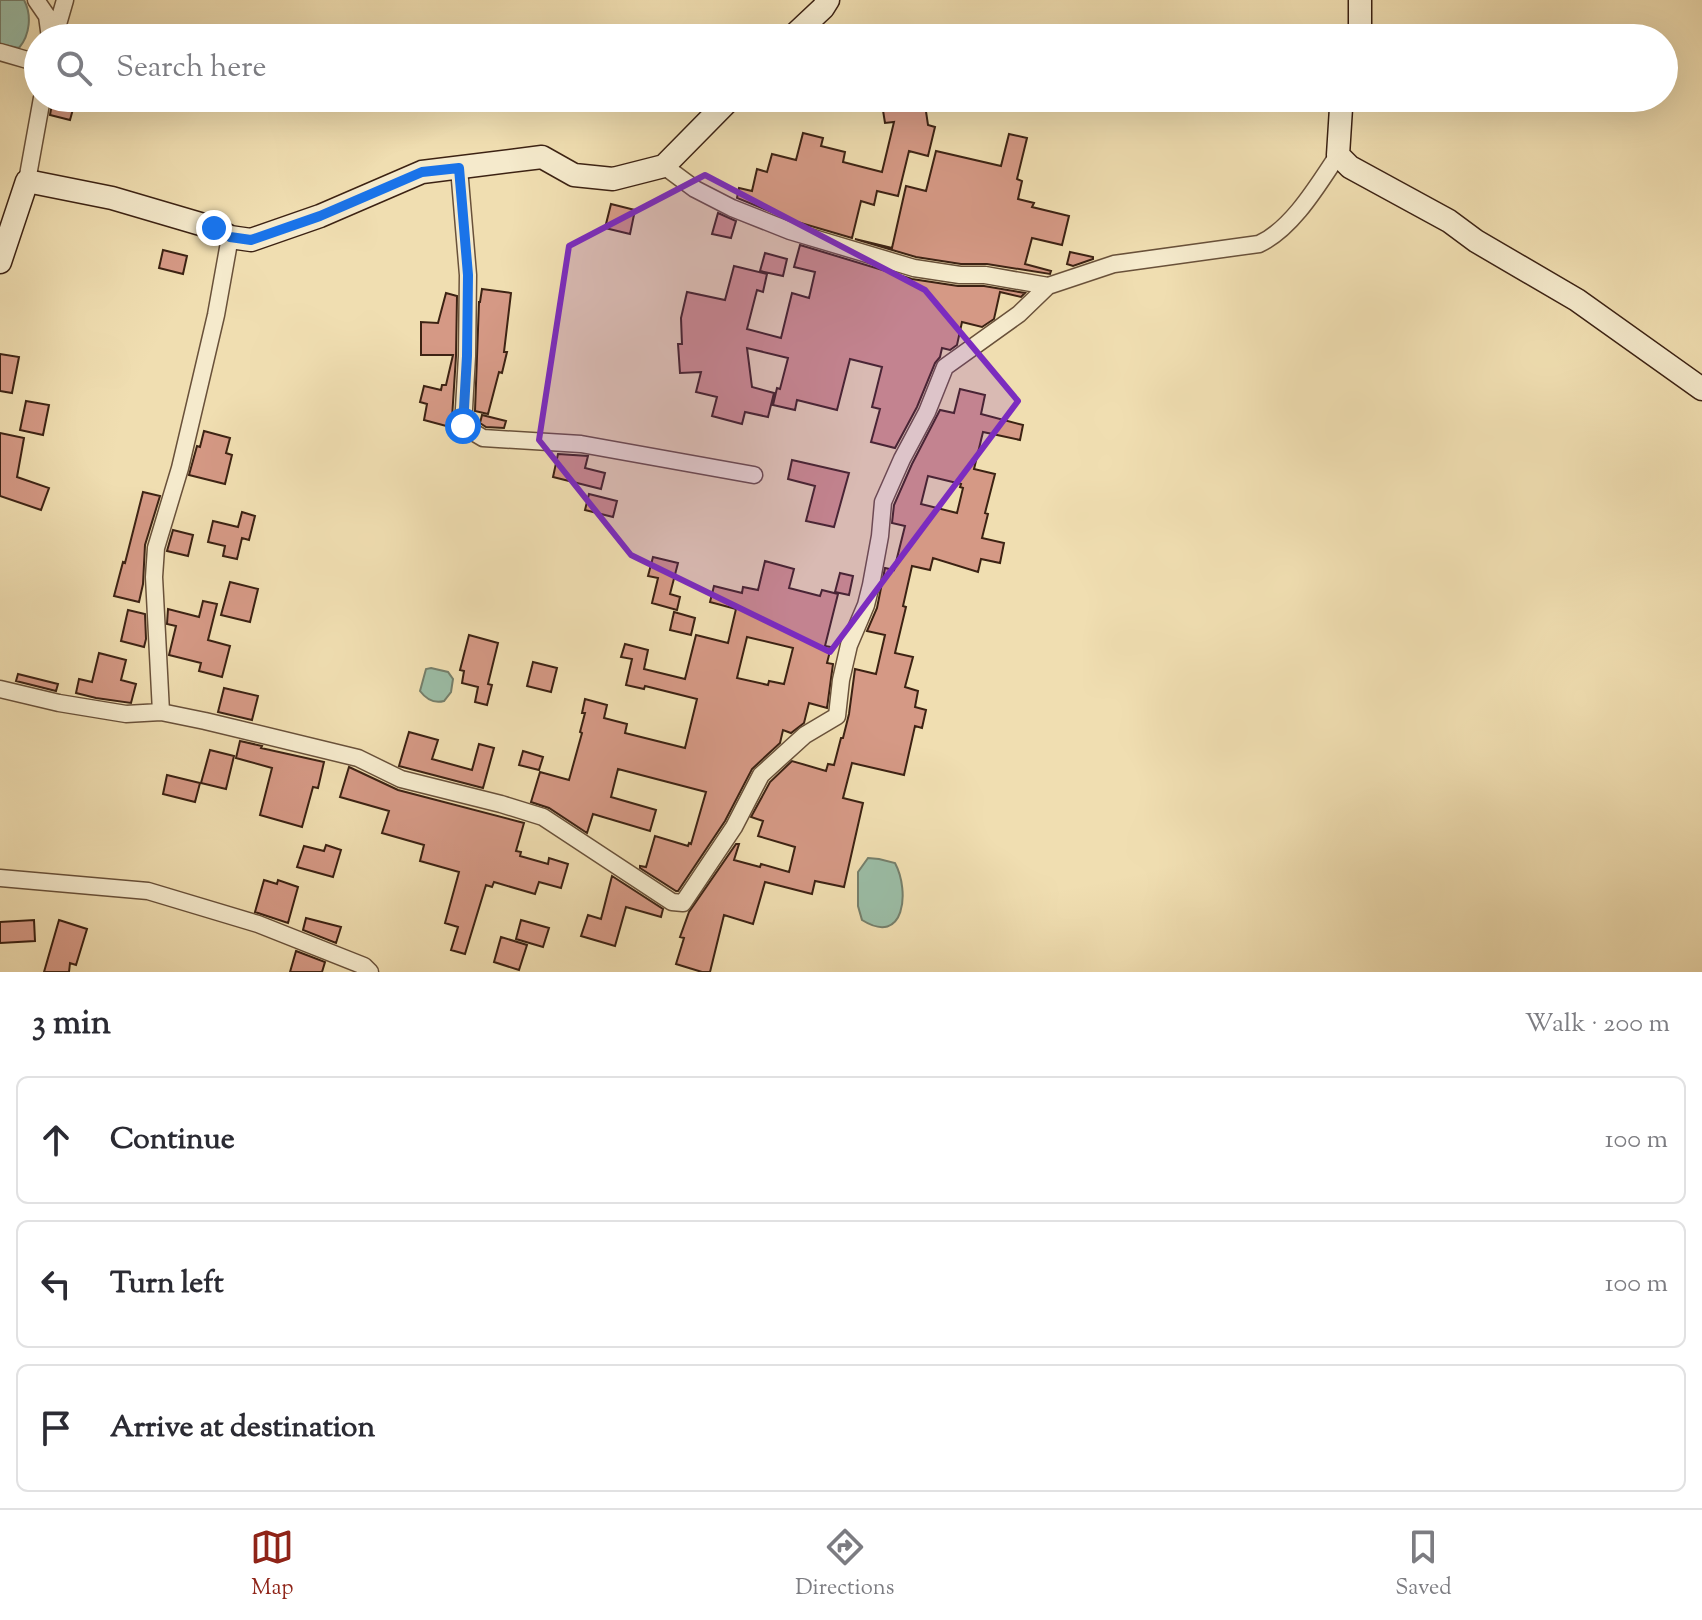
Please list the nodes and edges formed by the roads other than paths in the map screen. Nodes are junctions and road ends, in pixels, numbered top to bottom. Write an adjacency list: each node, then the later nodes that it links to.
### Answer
1 (36, 0): 5 (street)
2 (65, 0): 6 (street)
3 (828, 0): 7 (street)
4 (1360, 0): 8 (street)
5 (49, 24)
6 (57, 24)
7 (806, 24)
8 (1360, 24)
9 (0, 52): 10 (street)
10 (24, 59)
11 (39, 112): 17 (street)
12 (717, 112): 15 (street)
13 (1341, 112): 14 (street)
14 (1338, 155): 20 (street); 21 (street)
15 (664, 166): 16 (street); 20 (street)
16 (459, 168): 18 (street); 22 (street)
17 (27, 181): 18 (street); 19 (street)
18 (230, 237): 24 (street)
19 (0, 262)
20 (1048, 286): 24 (street)
21 (1702, 389)
22 (754, 475)
23 (0, 689): 24 (street)
24 (161, 712)
25 (0, 878): 26 (street)
26 (370, 972)

